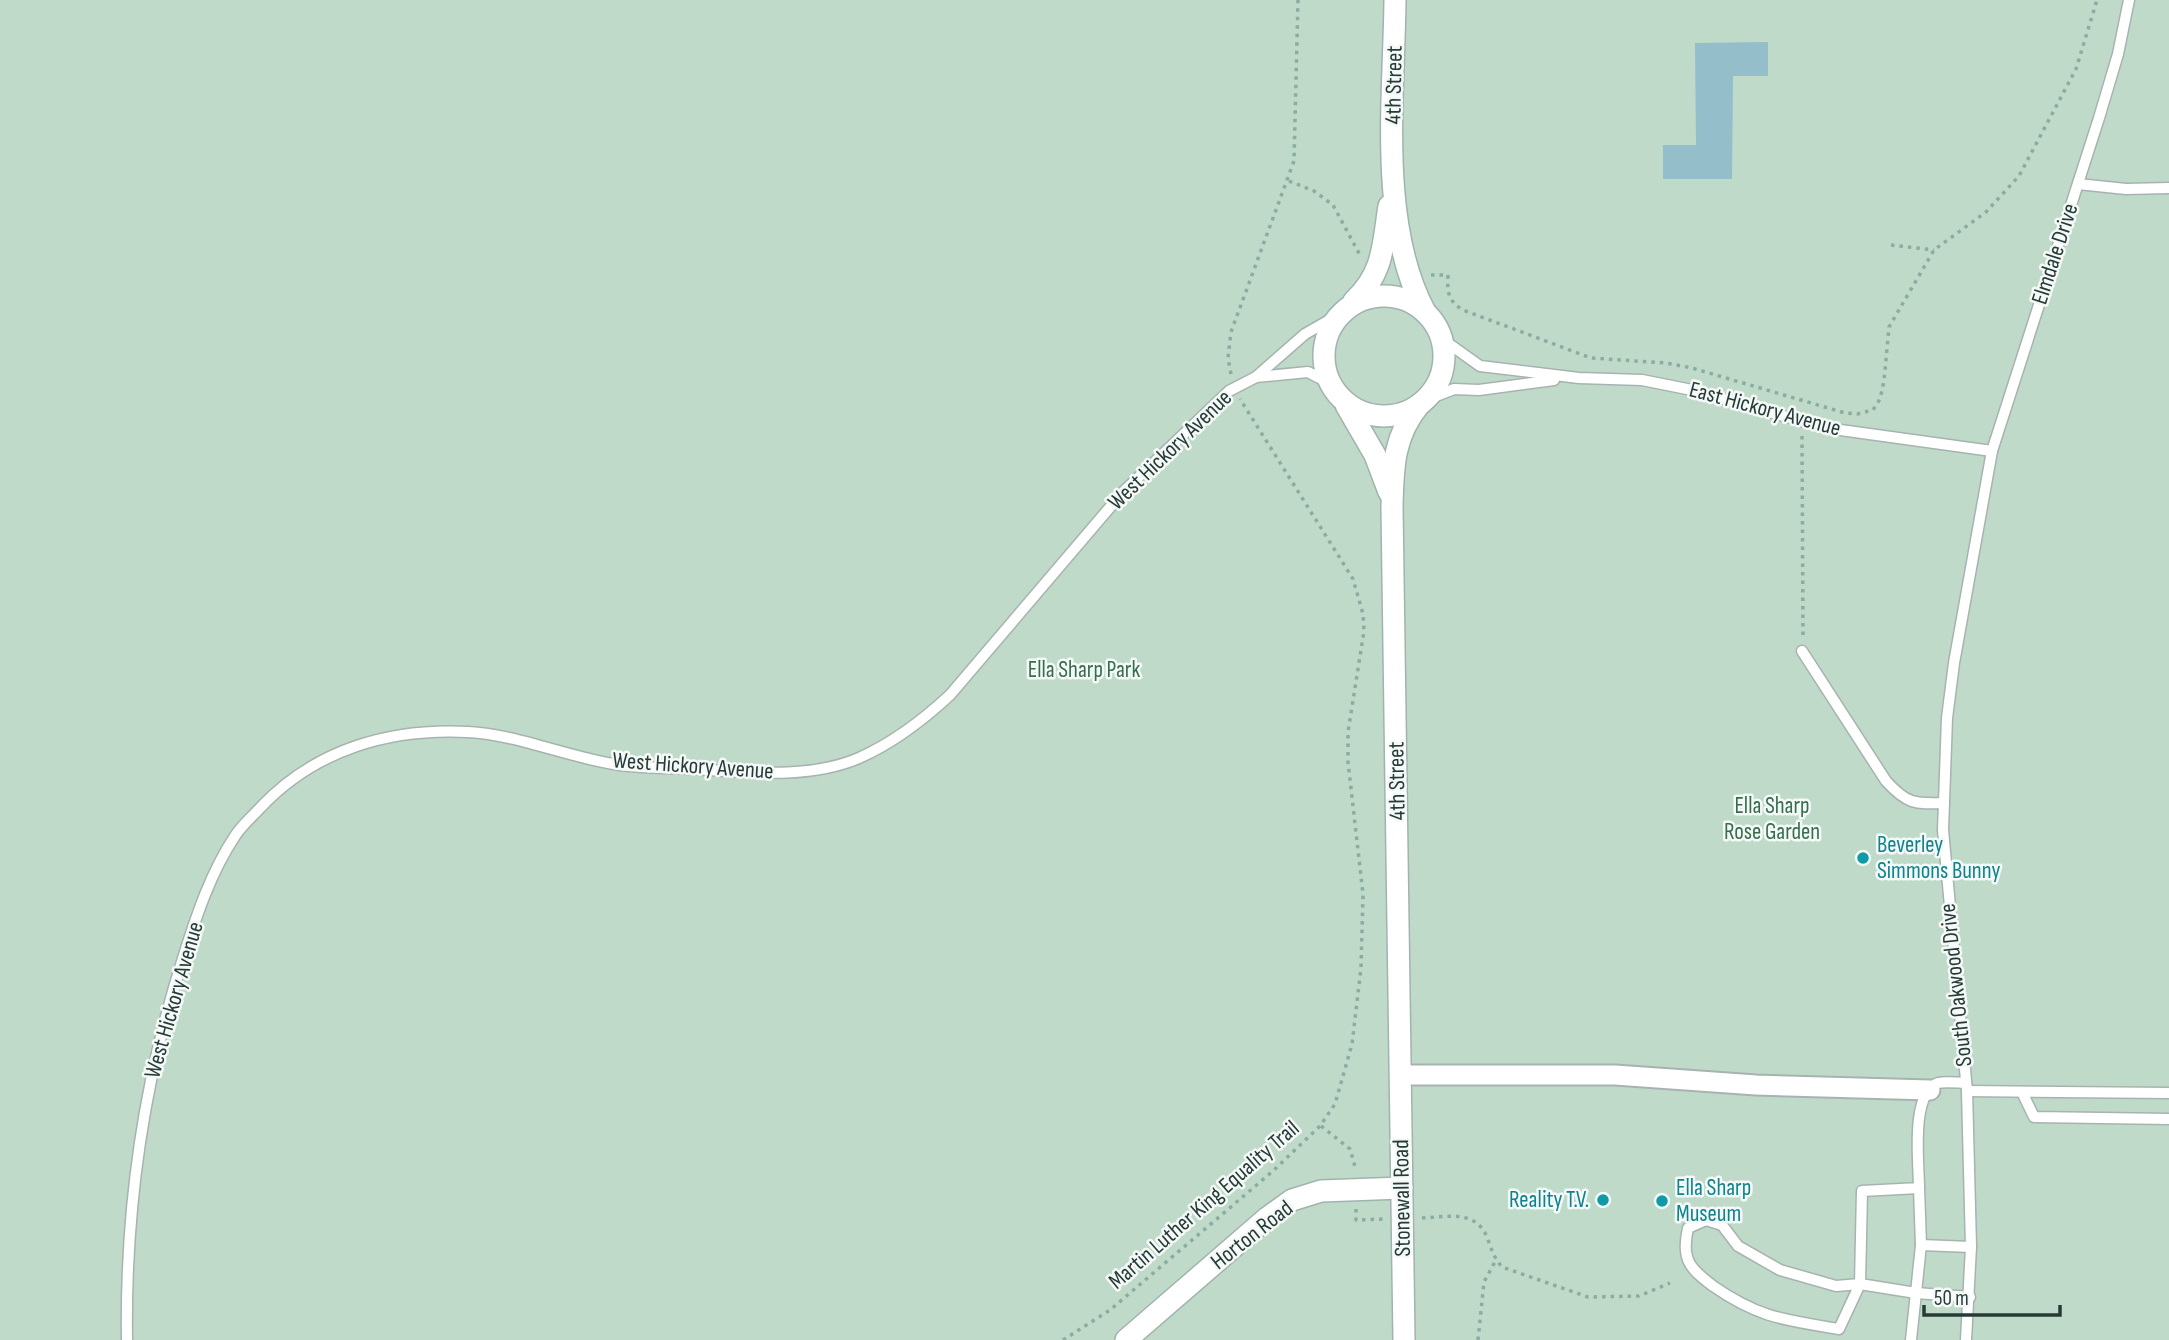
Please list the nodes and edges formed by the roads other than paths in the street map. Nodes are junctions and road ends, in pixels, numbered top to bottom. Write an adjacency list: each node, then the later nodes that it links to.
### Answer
1 (1395, 0): 3 (street, 4th Street)
2 (2129, 0): 4 (lane, Elmdale Drive)
3 (1393, 170): 6 (street, 4th Street); 7 (street, 4th Street)
4 (2078, 184): 5 (lane); 12 (lane, Elmdale Drive)
5 (2169, 188)
6 (1344, 310): 7 (street); 8 (lane, West Hickory Avenue); 10 (street)
7 (1434, 329): 9 (lane, East Hickory Avenue); 11 (street)
8 (1256, 377): 10 (lane, West Hickory Avenue); 30 (lane, West Hickory Avenue)
9 (1579, 378): 11 (lane, East Hickory Avenue); 12 (lane, East Hickory Avenue)
10 (1335, 390): 11 (street); 13 (street, 4th Street)
11 (1422, 402): 13 (street, 4th Street)
12 (1992, 451): 14 (lane, Elmdale Drive)
13 (1392, 507): 17 (street, 4th Street)
14 (1980, 507): 16 (lane, South Oakwood Drive)
15 (1802, 651): 16 (lane)
16 (1944, 803): 18 (lane, South Oakwood Drive)
17 (1401, 1065): 19 (street); 23 (street, Stonewall Road)
18 (1967, 1087): 19 (lane); 20 (lane); 26 (lane, South Oakwood Drive)
19 (1930, 1090): 24 (lane)
20 (2022, 1092): 21 (lane); 22 (lane)
21 (2169, 1093)
22 (2169, 1119)
23 (1402, 1188): 31 (street, Horton Road); 32 (street, Stonewall Road)
24 (1919, 1188): 25 (lane); 27 (lane)
25 (1922, 1245): 26 (lane); 28 (lane)
26 (1971, 1247): 29 (lane, South Oakwood Drive)
27 (1860, 1284): 27 (lane); 28 (lane)
28 (1916, 1293): 29 (lane); 33 (lane)
29 (1970, 1297): 34 (lane, South Oakwood Drive)
30 (127, 1340)
31 (1126, 1340)
32 (1404, 1340)
33 (1911, 1340)
34 (1966, 1340)

